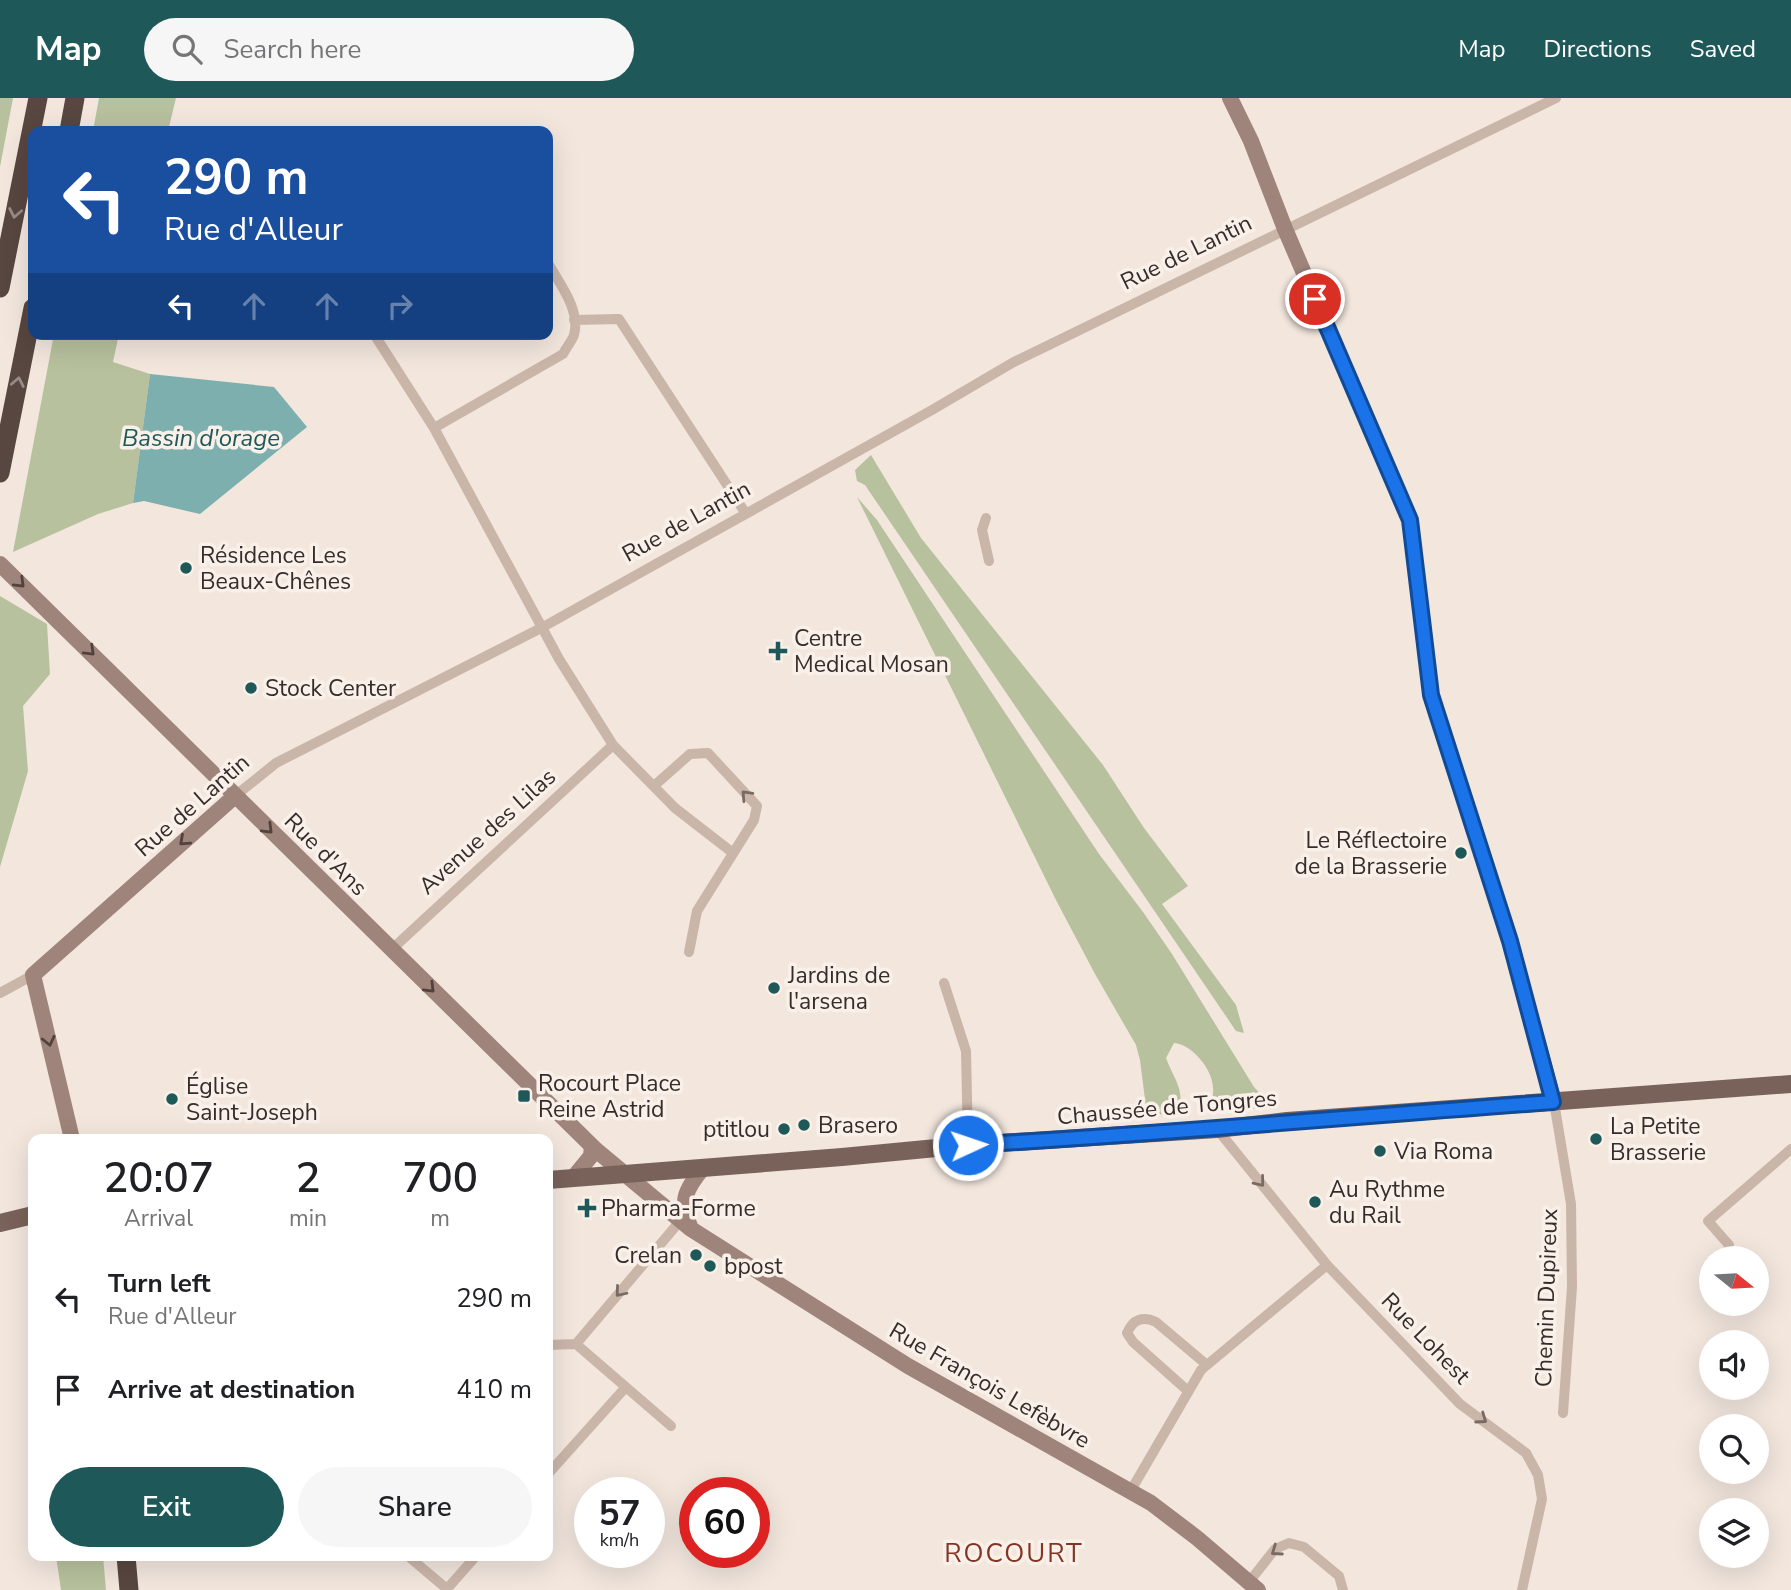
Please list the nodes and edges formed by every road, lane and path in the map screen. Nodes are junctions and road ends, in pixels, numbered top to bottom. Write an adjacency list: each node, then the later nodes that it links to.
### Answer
1 (38, 98): 5 (highway, one-way to 5)
2 (75, 98): 6 (highway)
3 (1230, 98): 8 (main road)
4 (1556, 98): 8 (street, Rue de Lantin)
5 (32, 126)
6 (70, 126)
7 (28, 148): 10 (highway, one-way to 10)
8 (1285, 229): 16 (street, Rue de Lantin); 31 (main road)
9 (553, 272): 11 (street)
10 (0, 288)
11 (574, 320): 14 (street); 16 (street)
12 (28, 332): 15 (highway, one-way to 12)
13 (378, 340): 14 (street)
14 (434, 428): 20 (street)
15 (0, 473)
16 (746, 514): 20 (street, Rue de Lantin)
17 (986, 518): 18 (street)
18 (989, 561)
19 (0, 564): 23 (main road, Rue d'Ans, one-way to 23)
20 (542, 627): 21 (street); 23 (street, Rue de Lantin)
21 (613, 745): 22 (street); 25 (street, Avenue des Lilas)
22 (655, 785): 24 (street); 24 (street, one-way to 22)
23 (235, 796): 25 (main road, Rue d'Ans, one-way to 25); 27 (main road, Rue de Lantin, one-way to 27)
24 (733, 853): 26 (street)
25 (391, 950): 35 (main road, Rue d'Ans, one-way to 35)
26 (689, 952)
27 (33, 975): 29 (street); 33 (main road, one-way to 33)
28 (944, 983): 34 (street)
29 (0, 993)
30 (1791, 1084): 31 (main road, Chaussée de Tongres)
31 (1553, 1102): 32 (main road, Chaussée de Tongres); 52 (street, Chemin Dupireux)
32 (1217, 1129): 34 (main road, Chaussée de Tongres); 46 (street, Rue Lohest, one-way to 46)
33 (71, 1134)
34 (968, 1145): 37 (main road, Chaussée de Tongres)
35 (592, 1146): 38 (main road, Rue d'Ans); 39 (main road)
36 (1791, 1149): 45 (street)
37 (702, 1168): 38 (main road, Chaussée de Tongres); 43 (main road)
38 (622, 1174): 39 (main road, Chaussée de Tongres); 43 (main road, Rue François Lefèbvre)
39 (573, 1178): 40 (main road, Chaussée de Tongres)
40 (553, 1180)
41 (28, 1216): 42 (main road)
42 (3, 1223): 44 (main road)
43 (685, 1225): 47 (street, one-way to 47); 55 (main road, Rue François Lefèbvre)
44 (28, 1228)
45 (1729, 1245)
46 (1327, 1265): 49 (street); 65 (street, Rue Lohest, one-way to 65)
47 (576, 1343): 48 (street); 50 (street)
48 (553, 1345)
49 (1206, 1365): 51 (street); 51 (street)
50 (625, 1388): 53 (street); 54 (street)
51 (1188, 1391): 55 (street)
52 (1563, 1413)
53 (671, 1426)
54 (553, 1468)
55 (1130, 1492): 60 (main road, Rue François Lefèbvre)
56 (113, 1561): 61 (highway)
57 (126, 1561): 62 (highway)
58 (414, 1561): 63 (street)
59 (472, 1561): 63 (street)
60 (1254, 1586): 64 (street, one-way to 60)
61 (116, 1590)
62 (129, 1590)
63 (447, 1590)
64 (1343, 1590)
65 (1522, 1590)

